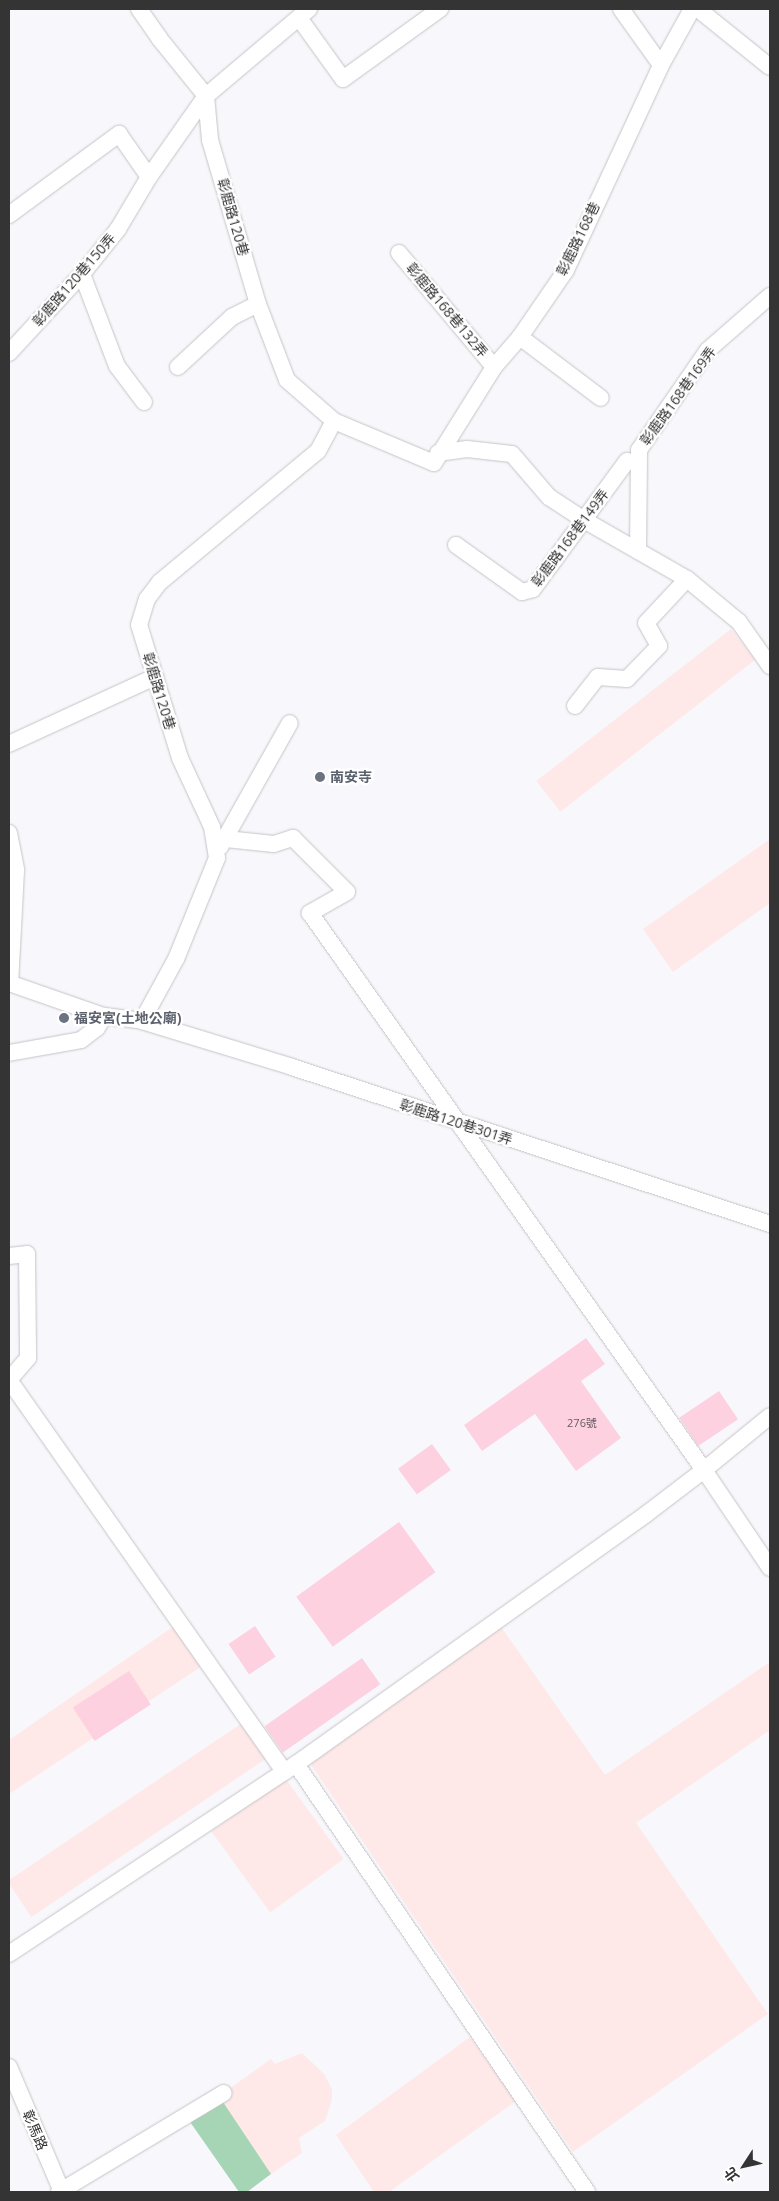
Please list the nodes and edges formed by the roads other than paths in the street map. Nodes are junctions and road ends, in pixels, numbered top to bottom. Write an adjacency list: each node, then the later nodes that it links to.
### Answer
1 (139, 9): 9 (street)
2 (440, 9): 6 (street)
3 (621, 9): 7 (street)
4 (692, 9): 7 (street, 彰鹿路168巷)
5 (698, 9): 8 (street)
6 (304, 14): 9 (street, 彰鹿路120巷150弄)
7 (660, 65): 16 (street, 彰鹿路168巷)
8 (770, 67)
9 (206, 96): 10 (street, 彰鹿路120巷150弄); 15 (street, 彰鹿路120巷)
10 (149, 177): 11 (street); 13 (street, 彰鹿路120巷150弄)
11 (9, 215)
12 (399, 253): 19 (street, 彰鹿路168巷132弄)
13 (82, 274): 17 (street, 彰鹿路120巷150弄); 21 (street)
14 (770, 296): 27 (street, 彰鹿路168巷169弄)
15 (258, 304): 18 (street); 22 (street, 彰鹿路120巷)
16 (520, 337): 19 (street, 彰鹿路168巷); 20 (street)
17 (9, 353)
18 (178, 367)
19 (494, 367): 23 (street, 彰鹿路168巷)
20 (601, 398)
21 (144, 402)
22 (334, 421): 23 (street, 彰鹿路120巷); 30 (street, 彰鹿路120巷)
23 (436, 458): 25 (street)
24 (627, 461): 25 (street, 彰鹿路168巷149弄)
25 (584, 520): 26 (street, 彰鹿路168巷149弄); 27 (street)
26 (456, 546)
27 (638, 551): 28 (street)
28 (687, 579): 29 (street); 31 (street)
29 (770, 666)
30 (155, 678): 33 (street); 36 (street, 彰鹿路120巷)
31 (575, 706)
32 (290, 723): 35 (street)
33 (9, 744)
34 (9, 833): 37 (street)
35 (226, 839): 36 (street); 41 (street)
36 (216, 853): 39 (street, 彰鹿路120巷)
37 (10, 984): 38 (street, 彰鹿路120巷301弄)
38 (104, 1016): 39 (street, 彰鹿路120巷301弄); 40 (street)
39 (142, 1021): 41 (street, 彰鹿路120巷301弄)
40 (9, 1053)
41 (458, 1123): 42 (street, 彰鹿路120巷301弄); 45 (street)
42 (770, 1224)
43 (9, 1256): 47 (street)
44 (770, 1416): 45 (street)
45 (704, 1470): 46 (street); 47 (street)
46 (770, 1568)
47 (291, 1768): 48 (street); 52 (street)
48 (9, 1954)
49 (9, 2068): 51 (street, 彰馬路)
50 (224, 2093): 51 (street)
51 (61, 2192)
52 (587, 2192)

